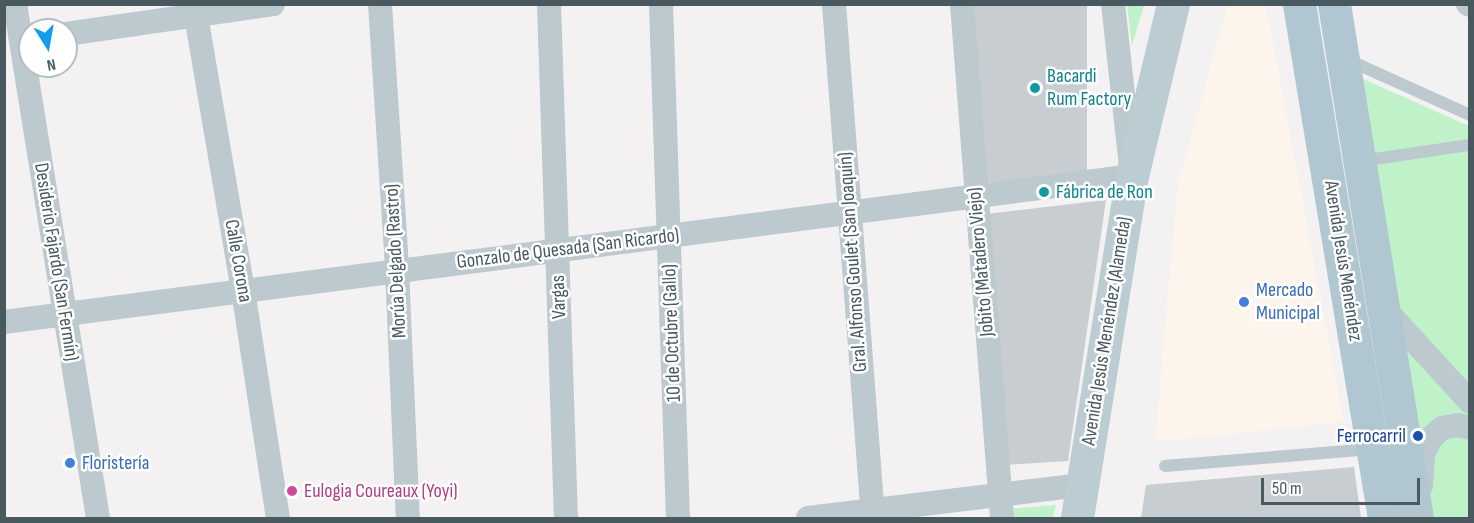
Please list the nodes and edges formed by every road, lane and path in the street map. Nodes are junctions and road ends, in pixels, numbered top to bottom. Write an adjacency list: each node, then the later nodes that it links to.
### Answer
1 (15, 4): 14 (street, Desiderio Fajardo (San Fermín))
2 (273, 4): 12 (street)
3 (380, 4): 25 (street, Morúa Delgado (Rastro))
4 (549, 4): 24 (street, Vargas)
5 (661, 4): 23 (street, 10 de Octubre (Gallo))
6 (834, 4): 22 (street, Gral. Alfonso Goulet (San Joaquín))
7 (962, 4): 21 (street, Jobito (Matadero Viejo))
8 (1113, 4): 20 (street)
9 (1173, 4): 20 (main road, Avenida Jesús Menéndez (Alameda))
10 (1334, 4): 15 (main road, Avenida Jesús Menéndez)
11 (1304, 5): 15 (main road, Avenida Jesús Menéndez)
12 (195, 9): 13 (street); 26 (street, Calle Corona)
13 (78, 32)
14 (18, 41)
15 (1326, 59): 17 (lane); 19 (main road, Avenida Jesús Menéndez)
16 (24, 78): 29 (street, Desiderio Fajardo (San Fermín))
17 (1470, 115)
18 (1470, 145): 19 (lane)
19 (1344, 164): 27 (main road, Avenida Jesús Menéndez); 28 (main road, Avenida Jesús Menéndez)
20 (1132, 176): 21 (street, Gonzalo de Quesada (San Ricardo)); 35 (main road, Avenida Jesús Menéndez (Alameda))
21 (976, 197): 22 (street, Gonzalo de Quesada (San Ricardo)); 36 (street, Jobito (Matadero Viejo))
22 (848, 213): 23 (street, Gonzalo de Quesada (San Ricardo)); 37 (street, Gral. Alfonso Goulet (San Joaquín))
23 (668, 237): 24 (street, Gonzalo de Quesada (San Ricardo)); 42 (street, 10 de Octubre (Gallo))
24 (558, 252): 25 (street, Gonzalo de Quesada (San Ricardo)); 41 (street, Vargas)
25 (397, 270): 26 (street, Gonzalo de Quesada (San Ricardo)); 40 (street, Morúa Delgado (Rastro))
26 (243, 290): 29 (street, Gonzalo de Quesada (San Ricardo)); 39 (street, Calle Corona)
27 (1384, 308): 28 (main road); 31 (street); 46 (main road, Avenida Jesús Menéndez)
28 (1352, 314): 33 (main road, Avenida Jesús Menéndez)
29 (64, 315): 30 (street, Gonzalo de Quesada (San Ricardo)); 38 (street, Desiderio Fajardo (San Fermín))
30 (4, 322)
31 (1470, 402)
32 (1470, 428): 46 (street)
33 (1373, 448): 34 (lane); 45 (main road, Avenida Jesús Menéndez)
34 (1166, 466)
35 (1082, 485): 36 (street); 44 (main road, Avenida Jesús Menéndez (Alameda))
36 (1001, 507): 37 (street)
37 (873, 514): 43 (street)
38 (98, 519)
39 (278, 519)
40 (408, 519)
41 (566, 519)
42 (678, 519)
43 (808, 519)
44 (1077, 519)
45 (1384, 519)
46 (1418, 519)

